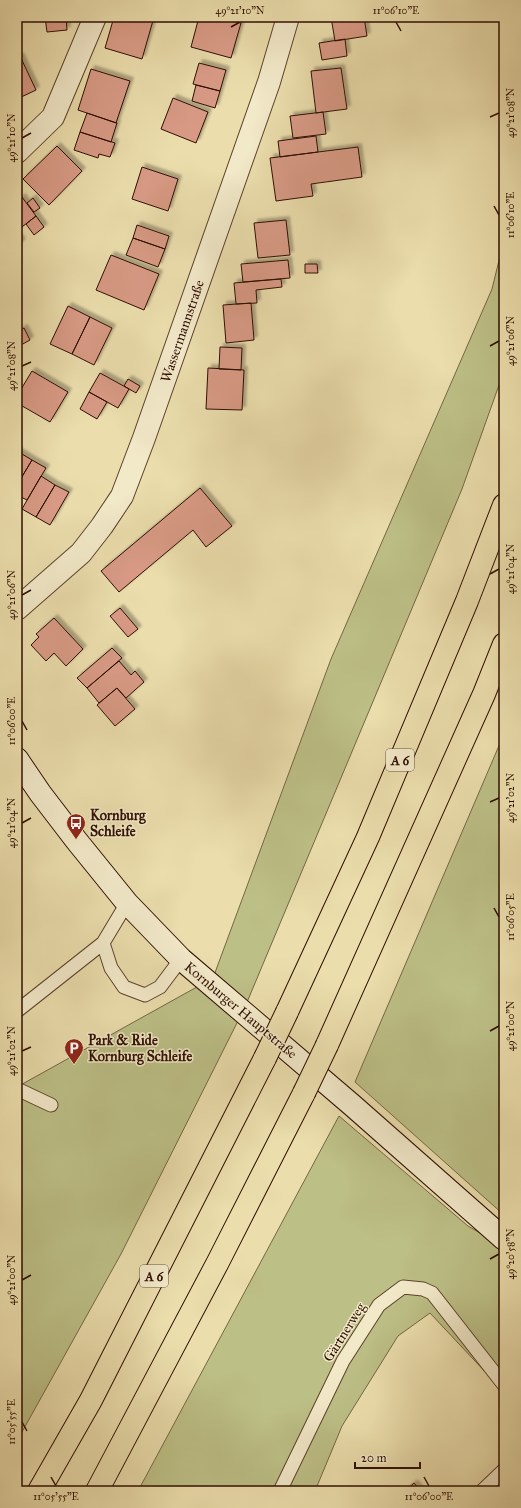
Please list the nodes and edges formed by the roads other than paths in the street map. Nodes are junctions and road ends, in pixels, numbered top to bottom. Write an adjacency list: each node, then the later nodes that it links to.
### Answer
1 (95, 17): 3 (street)
2 (288, 17): 5 (street, Wassermannstraße)
3 (17, 152)
4 (504, 505): 17 (highway, A 6, bridge)
5 (17, 609)
6 (504, 644): 18 (highway, bridge)
7 (17, 759): 8 (street, Kornburger Hauptstraße)
8 (127, 903): 9 (lane); 10 (street, Kornburger Hauptstraße)
9 (103, 943): 10 (lane); 11 (lane)
10 (181, 959): 14 (street, Kornburger Hauptstraße)
11 (17, 1011)
12 (17, 1089): 13 (lane)
13 (51, 1105)
14 (500, 1235)
15 (504, 1385): 19 (lane, Gärtnerweg)
16 (504, 1470): 20 (lane)
17 (39, 1491)
18 (97, 1491)
19 (280, 1491)
20 (482, 1491)

